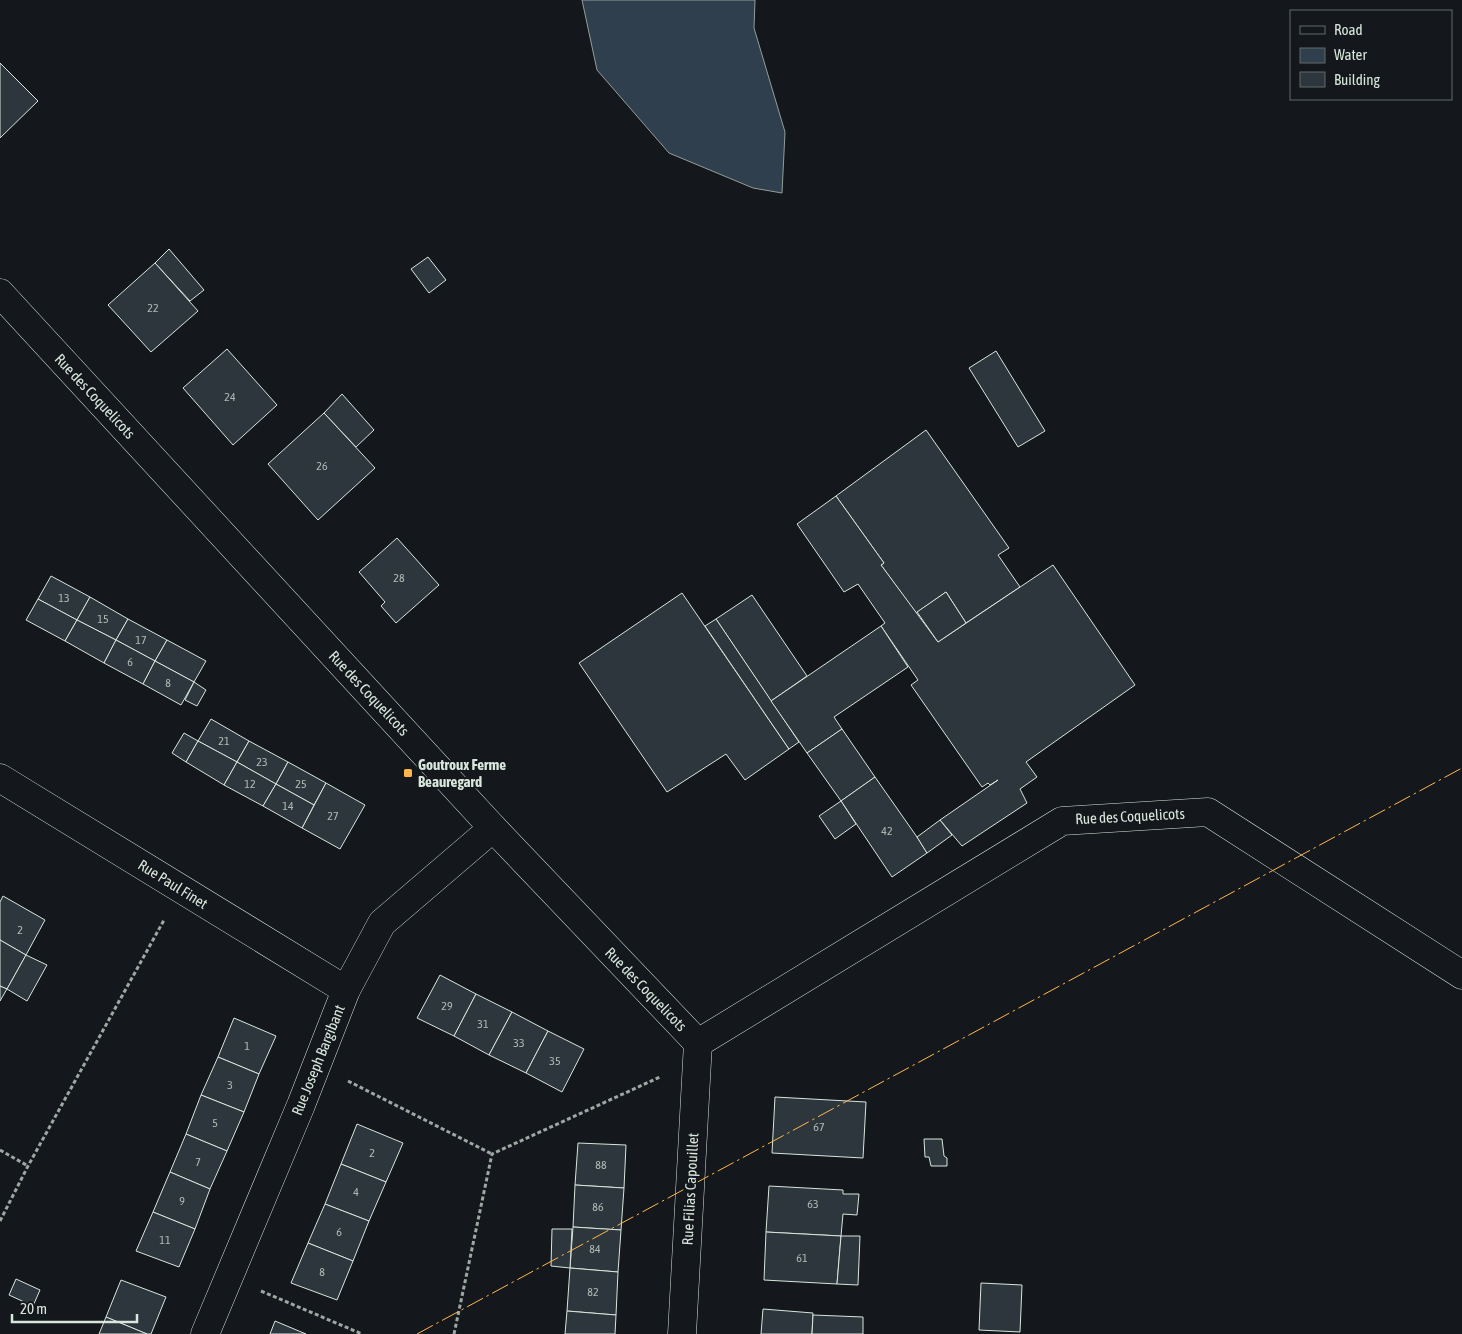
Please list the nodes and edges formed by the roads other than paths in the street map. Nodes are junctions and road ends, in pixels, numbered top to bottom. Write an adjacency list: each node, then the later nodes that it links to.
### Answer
1 (0, 293): 3 (street, Rue des Coquelicots)
2 (0, 778): 5 (street, Rue Paul Finet)
3 (493, 828): 5 (street, Rue Joseph Bargibant); 6 (street, Rue des Coquelicots)
4 (1462, 974): 6 (street, Rue des Coquelicots)
5 (346, 990): 7 (street, Rue Joseph Bargibant)
6 (697, 1052): 8 (street, Rue Filias Capouillet)
7 (204, 1334)
8 (682, 1334)

